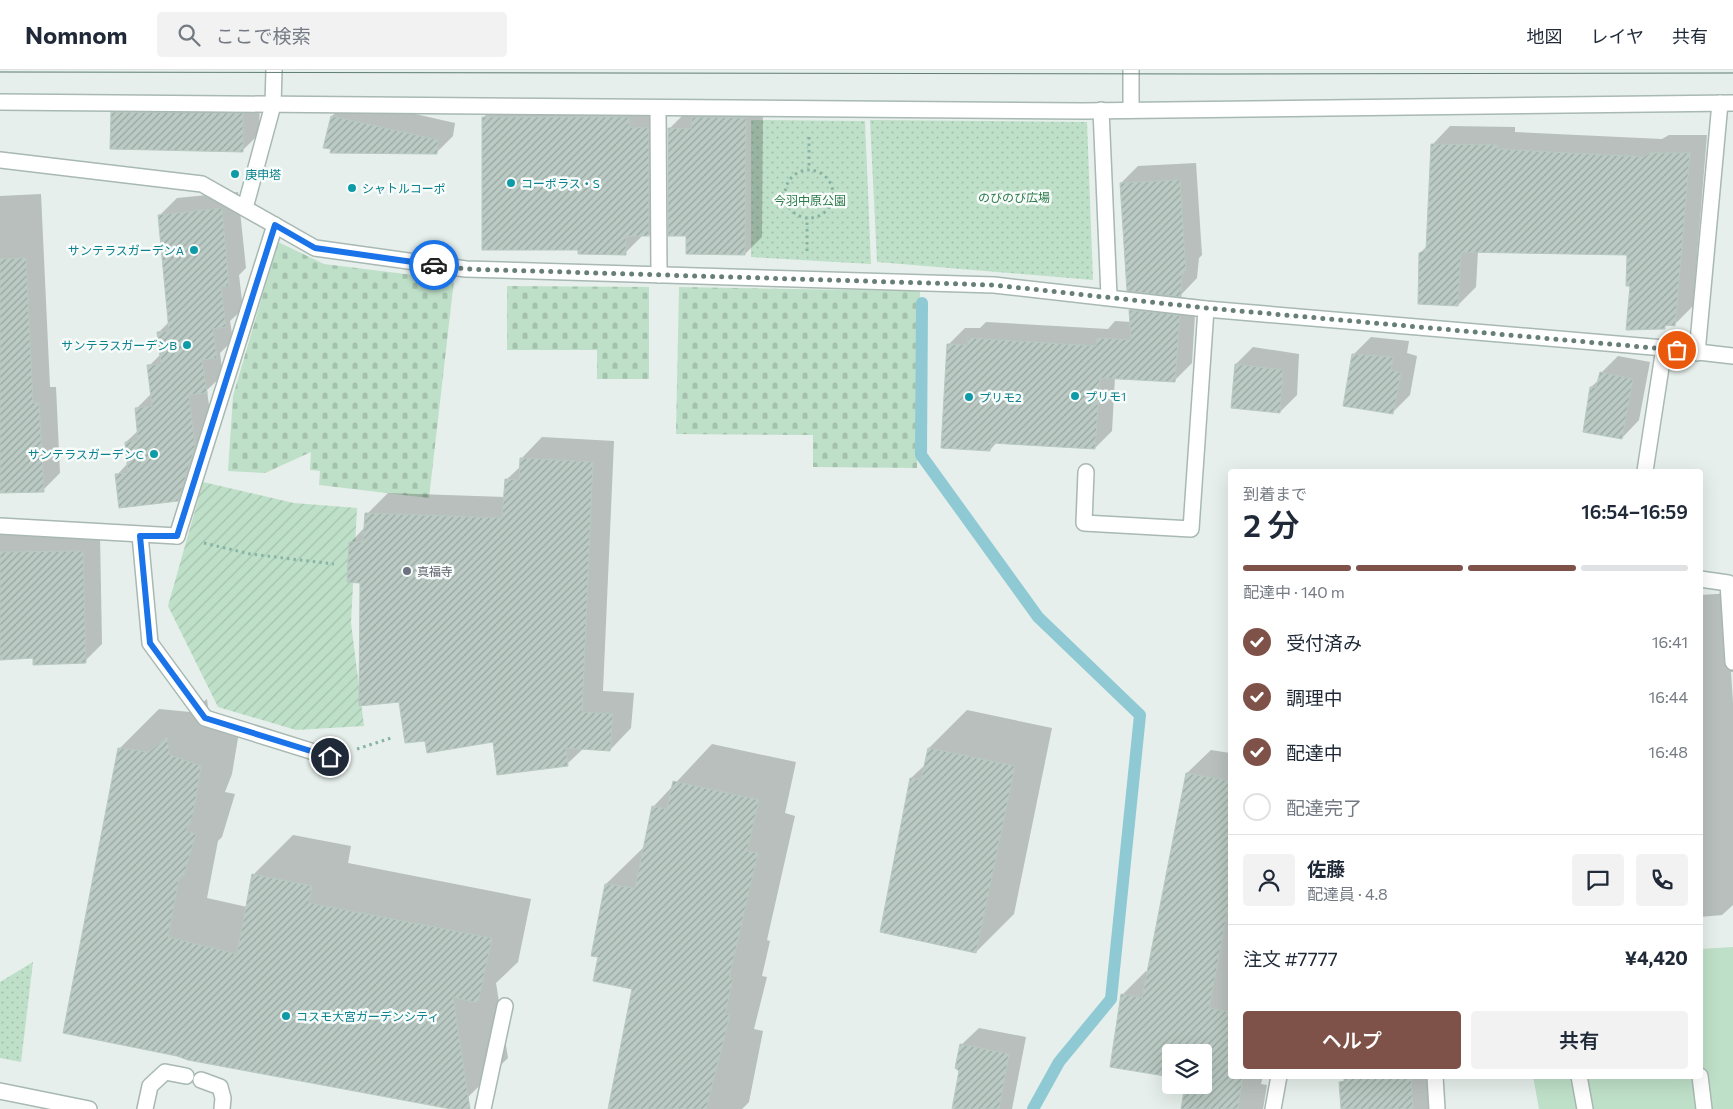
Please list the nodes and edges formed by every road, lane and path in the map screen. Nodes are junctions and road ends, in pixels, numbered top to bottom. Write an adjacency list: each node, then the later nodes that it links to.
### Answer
1 (274, 70): 5 (street)
2 (1131, 70): 8 (street)
3 (0, 102): 5 (street)
4 (1727, 103): 8 (street); 17 (street)
5 (273, 105): 6 (street); 11 (street)
6 (658, 108): 7 (street); 13 (street)
7 (1101, 110): 8 (street); 14 (street)
8 (1131, 110)
9 (0, 160): 11 (street)
10 (800, 170): 10 (path)
11 (245, 208): 12 (street)
12 (275, 225): 13 (street); 23 (street)
13 (659, 275): 14 (street)
14 (1109, 296): 15 (street)
15 (1206, 308): 16 (street); 20 (street)
16 (1664, 348): 17 (street); 19 (street)
17 (1697, 352): 18 (street)
18 (1733, 356)
19 (1645, 469)
20 (1086, 472)
21 (0, 526): 22 (street)
22 (140, 536): 23 (street); 28 (street)
23 (177, 536): 24 (path)
24 (334, 564)
25 (1703, 579): 26 (street)
26 (1733, 662)
27 (394, 737): 28 (path)
28 (330, 757)
29 (505, 1006): 40 (street)
30 (186, 1076): 38 (street)
31 (1278, 1079): 41 (street)
32 (1435, 1079): 42 (street)
33 (1580, 1079): 43 (street)
34 (1700, 1079): 44 (street)
35 (201, 1080): 39 (street)
36 (0, 1091): 37 (street)
37 (89, 1109)
38 (145, 1109)
39 (222, 1109)
40 (483, 1109)
41 (1273, 1109)
42 (1437, 1109)
43 (1585, 1109)
44 (1704, 1109)

